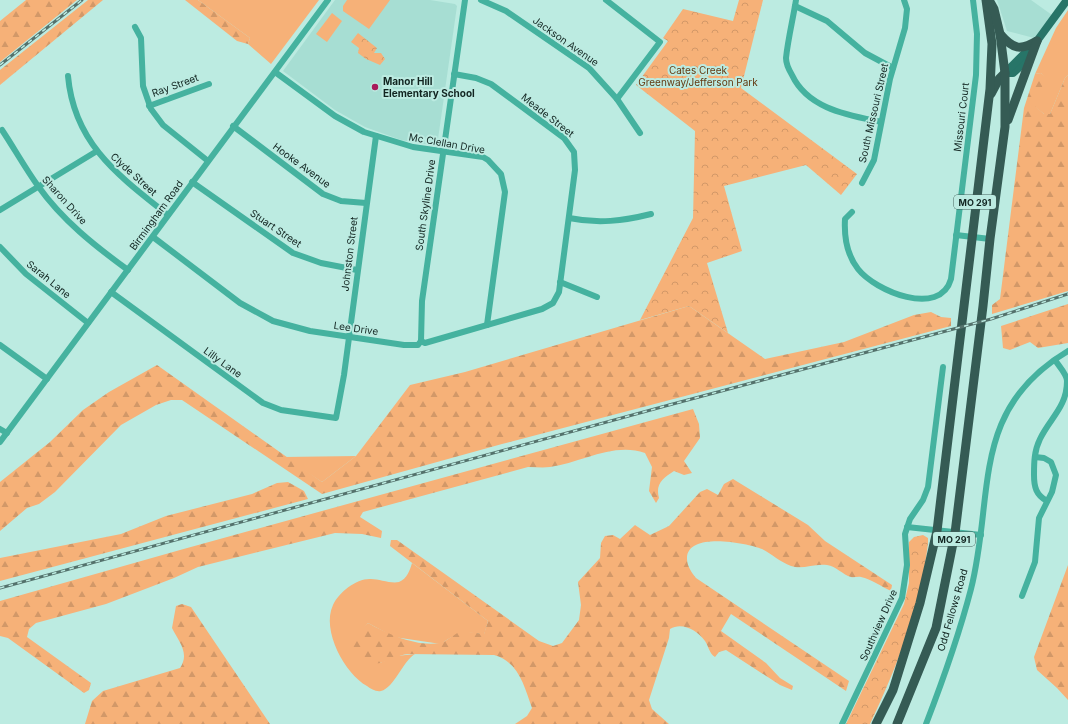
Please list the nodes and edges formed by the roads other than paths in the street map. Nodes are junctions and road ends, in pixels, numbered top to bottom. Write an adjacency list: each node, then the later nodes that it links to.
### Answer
1 (328, 0): 16 (street, Birmingham Road)
2 (465, 0): 18 (street, South Skyline Drive)
3 (481, 0): 21 (street, Jackson Avenue)
4 (606, 0): 9 (street)
5 (904, 0): 15 (street, South Missouri Street)
6 (973, 0): 42 (street, Missouri Court)
7 (987, 0): 12 (highway, MO 291); 14 (highway, MO 291)
8 (1067, 0): 13 (main road)
9 (614, 2): 21 (street)
10 (796, 3): 15 (street); 24 (street)
11 (135, 27): 23 (street)
12 (1000, 34): 13 (highway); 17 (highway, MO 291)
13 (1037, 41): 17 (main road); 26 (highway)
14 (992, 58): 17 (highway); 22 (highway, MO 291)
15 (893, 68): 24 (street, South Missouri Street)
16 (275, 72): 25 (street, Birmingham Road); 29 (street, Mc Clellan Drive)
17 (1005, 73): 22 (highway); 26 (highway, MO 291)
18 (454, 74): 31 (street, South Skyline Drive); 41 (street, Meade Street)
19 (68, 76): 30 (street, Clyde Street)
20 (209, 84): 23 (street, Ray Street)
21 (617, 99): 28 (street, Jackson Avenue)
22 (988, 101): 44 (highway, MO 291)
23 (149, 106): 32 (street)
24 (881, 122): 34 (street, South Missouri Street)
25 (234, 126): 32 (street, Birmingham Road); 36 (street, Hooke Avenue)
26 (1005, 127): 45 (highway, MO 291)
27 (2, 130): 35 (street, Sharon Drive)
28 (640, 133)
29 (376, 136): 31 (street, Mc Clellan Drive); 36 (street, Johnston Street)
30 (97, 151): 35 (street); 40 (street, Clyde Street)
31 (442, 152): 53 (street, Mc Clellan Drive); 55 (street, South Skyline Drive)
32 (208, 161): 33 (street, Birmingham Road)
33 (192, 182): 40 (street, Birmingham Road); 48 (street, Stuart Street)
34 (862, 182)
35 (38, 187): 37 (street); 47 (street, Sharon Drive)
36 (366, 203): 48 (street, Johnston Street)
37 (0, 210)
38 (852, 212): 42 (street, Missouri Court)
39 (651, 214): 41 (street)
40 (168, 215): 43 (street, Birmingham Road)
41 (569, 218): 49 (street, Meade Street)
42 (956, 236): 44 (street)
43 (153, 237): 47 (street, Birmingham Road); 54 (street, Lee Drive)
44 (971, 237): 45 (street); 68 (highway, MO 291)
45 (990, 239): 69 (highway, MO 291)
46 (0, 247): 52 (street, Sarah Lane)
47 (128, 270): 50 (street, Birmingham Road)
48 (357, 270): 54 (street, Johnston Street)
49 (560, 282): 51 (street); 53 (street, Lee Drive)
50 (111, 292): 52 (street, Birmingham Road); 61 (street, Lilly Lane)
51 (598, 297)
52 (88, 323): 60 (street, Birmingham Road)
53 (487, 325): 55 (street, Lee Drive)
54 (349, 337): 55 (street, Lee Drive); 61 (street, Johnston Street)
55 (421, 341)
56 (0, 345): 60 (street)
57 (1068, 351): 58 (street, Odd Fellows Road)
58 (1054, 360): 65 (street); 70 (street, Odd Fellows Road)
59 (943, 367): 67 (street, Southview Drive)
60 (47, 379): 63 (street, Birmingham Road)
61 (336, 418)
62 (0, 429): 63 (street)
63 (6, 433): 64 (street, Birmingham Road)
64 (0, 442)
65 (1035, 457): 66 (street); 66 (street)
66 (1047, 501): 71 (street)
67 (907, 527): 68 (street); 72 (street, Southview Drive)
68 (937, 531): 69 (street); 73 (highway, MO 291)
69 (955, 533): 70 (street); 74 (highway, MO 291)
70 (980, 535): 75 (street, Odd Fellows Road)
71 (1022, 596)
72 (842, 724)
73 (876, 724)
74 (897, 724)
75 (926, 724)

